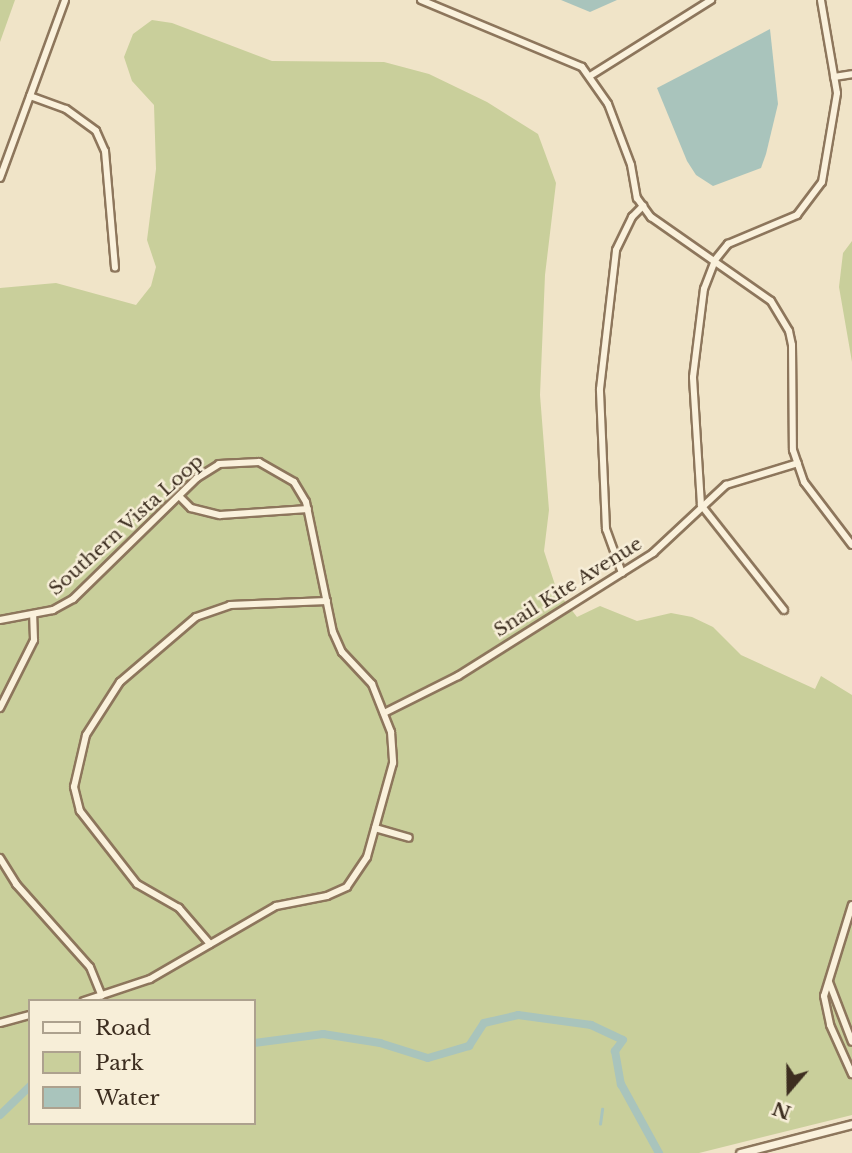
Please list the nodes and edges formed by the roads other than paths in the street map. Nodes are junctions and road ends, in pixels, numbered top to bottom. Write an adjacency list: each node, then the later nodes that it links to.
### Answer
1 (65, 0): 8 (street)
2 (421, 0): 6 (street)
3 (711, 0): 6 (street)
4 (821, 0): 7 (street)
5 (852, 74): 7 (street)
6 (590, 76): 10 (street)
7 (834, 77): 11 (street)
8 (30, 96): 9 (street); 12 (street)
9 (0, 178)
10 (643, 205): 11 (street); 18 (street)
11 (715, 260): 13 (street); 15 (street)
12 (115, 268)
13 (797, 463): 15 (street, Snail Kite Avenue); 17 (street)
14 (179, 496): 16 (street); 16 (street, Southern Vista Loop); 21 (street, Southern Vista Loop)
15 (701, 505): 18 (street, Snail Kite Avenue); 20 (street)
16 (307, 509): 19 (street, Southern Vista Loop)
17 (852, 545)
18 (622, 573): 24 (street, Snail Kite Avenue)
19 (327, 601): 24 (street, Southern Vista Loop); 29 (street)
20 (784, 610)
21 (33, 614): 22 (street, Southern Vista Loop); 23 (street)
22 (0, 620)
23 (0, 708)
24 (384, 713): 25 (street, Southern Vista Loop)
25 (375, 828): 26 (street); 29 (street, Southern Vista Loop)
26 (409, 838)
27 (0, 858): 31 (street)
28 (852, 905): 30 (street)
29 (210, 944): 31 (street, Southern Vista Loop)
30 (829, 982): 35 (street); 36 (street)
31 (102, 996): 32 (street, Southern Vista Loop)
32 (91, 999)
33 (28, 1016): 34 (street)
34 (0, 1023)
35 (852, 1042)
36 (852, 1074)
37 (852, 1124): 38 (street)
38 (740, 1153)

